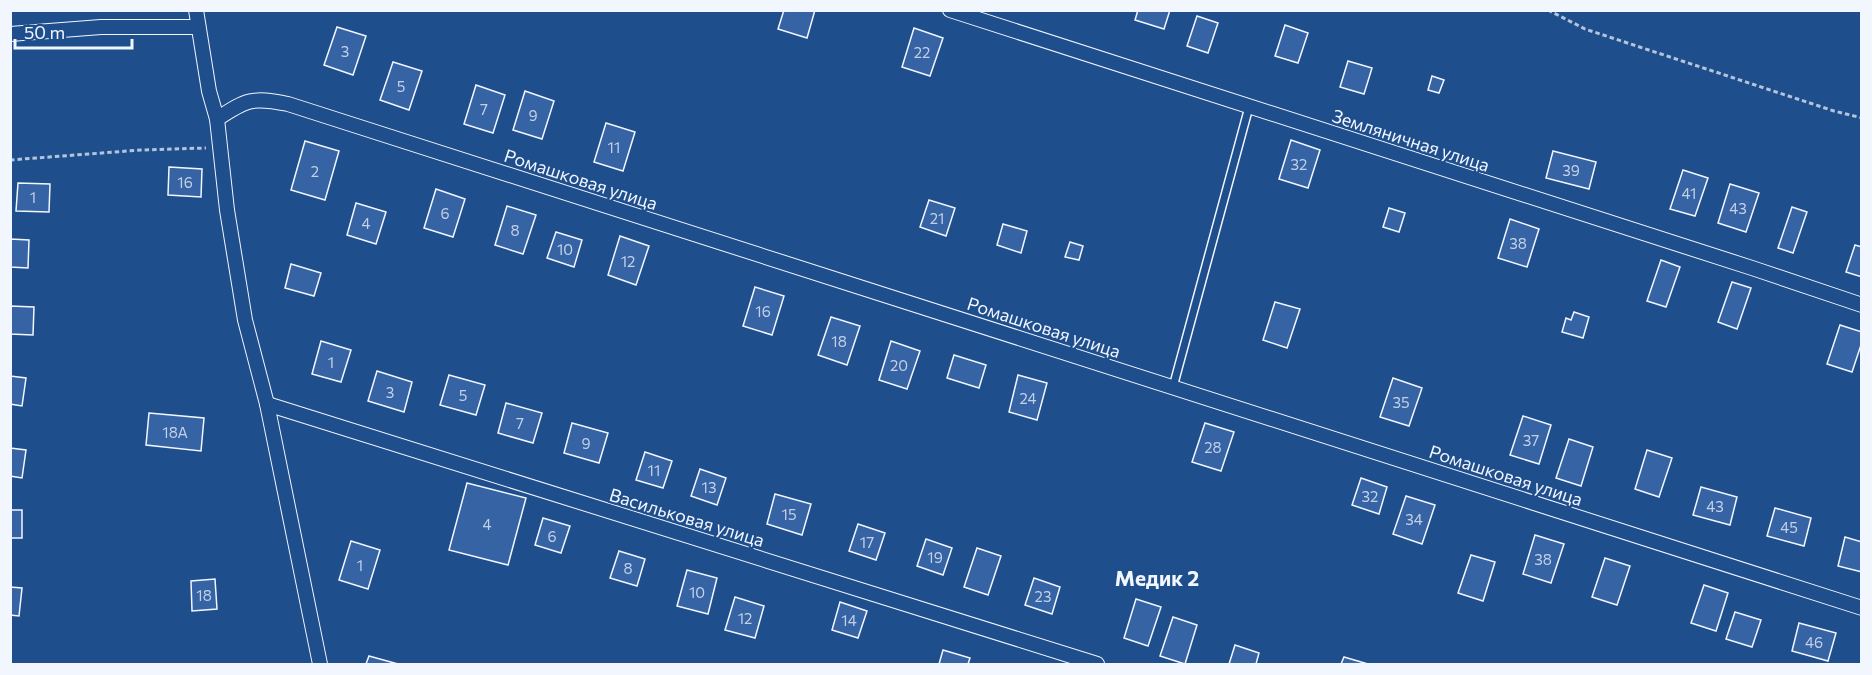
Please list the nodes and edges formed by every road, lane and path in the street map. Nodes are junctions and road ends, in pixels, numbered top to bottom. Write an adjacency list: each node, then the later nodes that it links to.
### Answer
1 (196, 10): 4 (street)
2 (950, 10): 6 (street, Земляничная улица)
3 (1548, 10): 7 (path)
4 (198, 27): 5 (street); 8 (street)
5 (10, 34)
6 (1249, 107): 11 (street, Земляничная улица); 12 (lane)
7 (1862, 118)
8 (217, 119): 9 (street); 12 (street, Ромашковая улица)
9 (220, 147): 10 (path); 13 (street)
10 (10, 160)
11 (1862, 305)
12 (1173, 387): 14 (street, Ромашковая улица)
13 (267, 404): 15 (street); 16 (street, Васильковая улица)
14 (1862, 608)
15 (320, 664)
16 (1097, 664)

